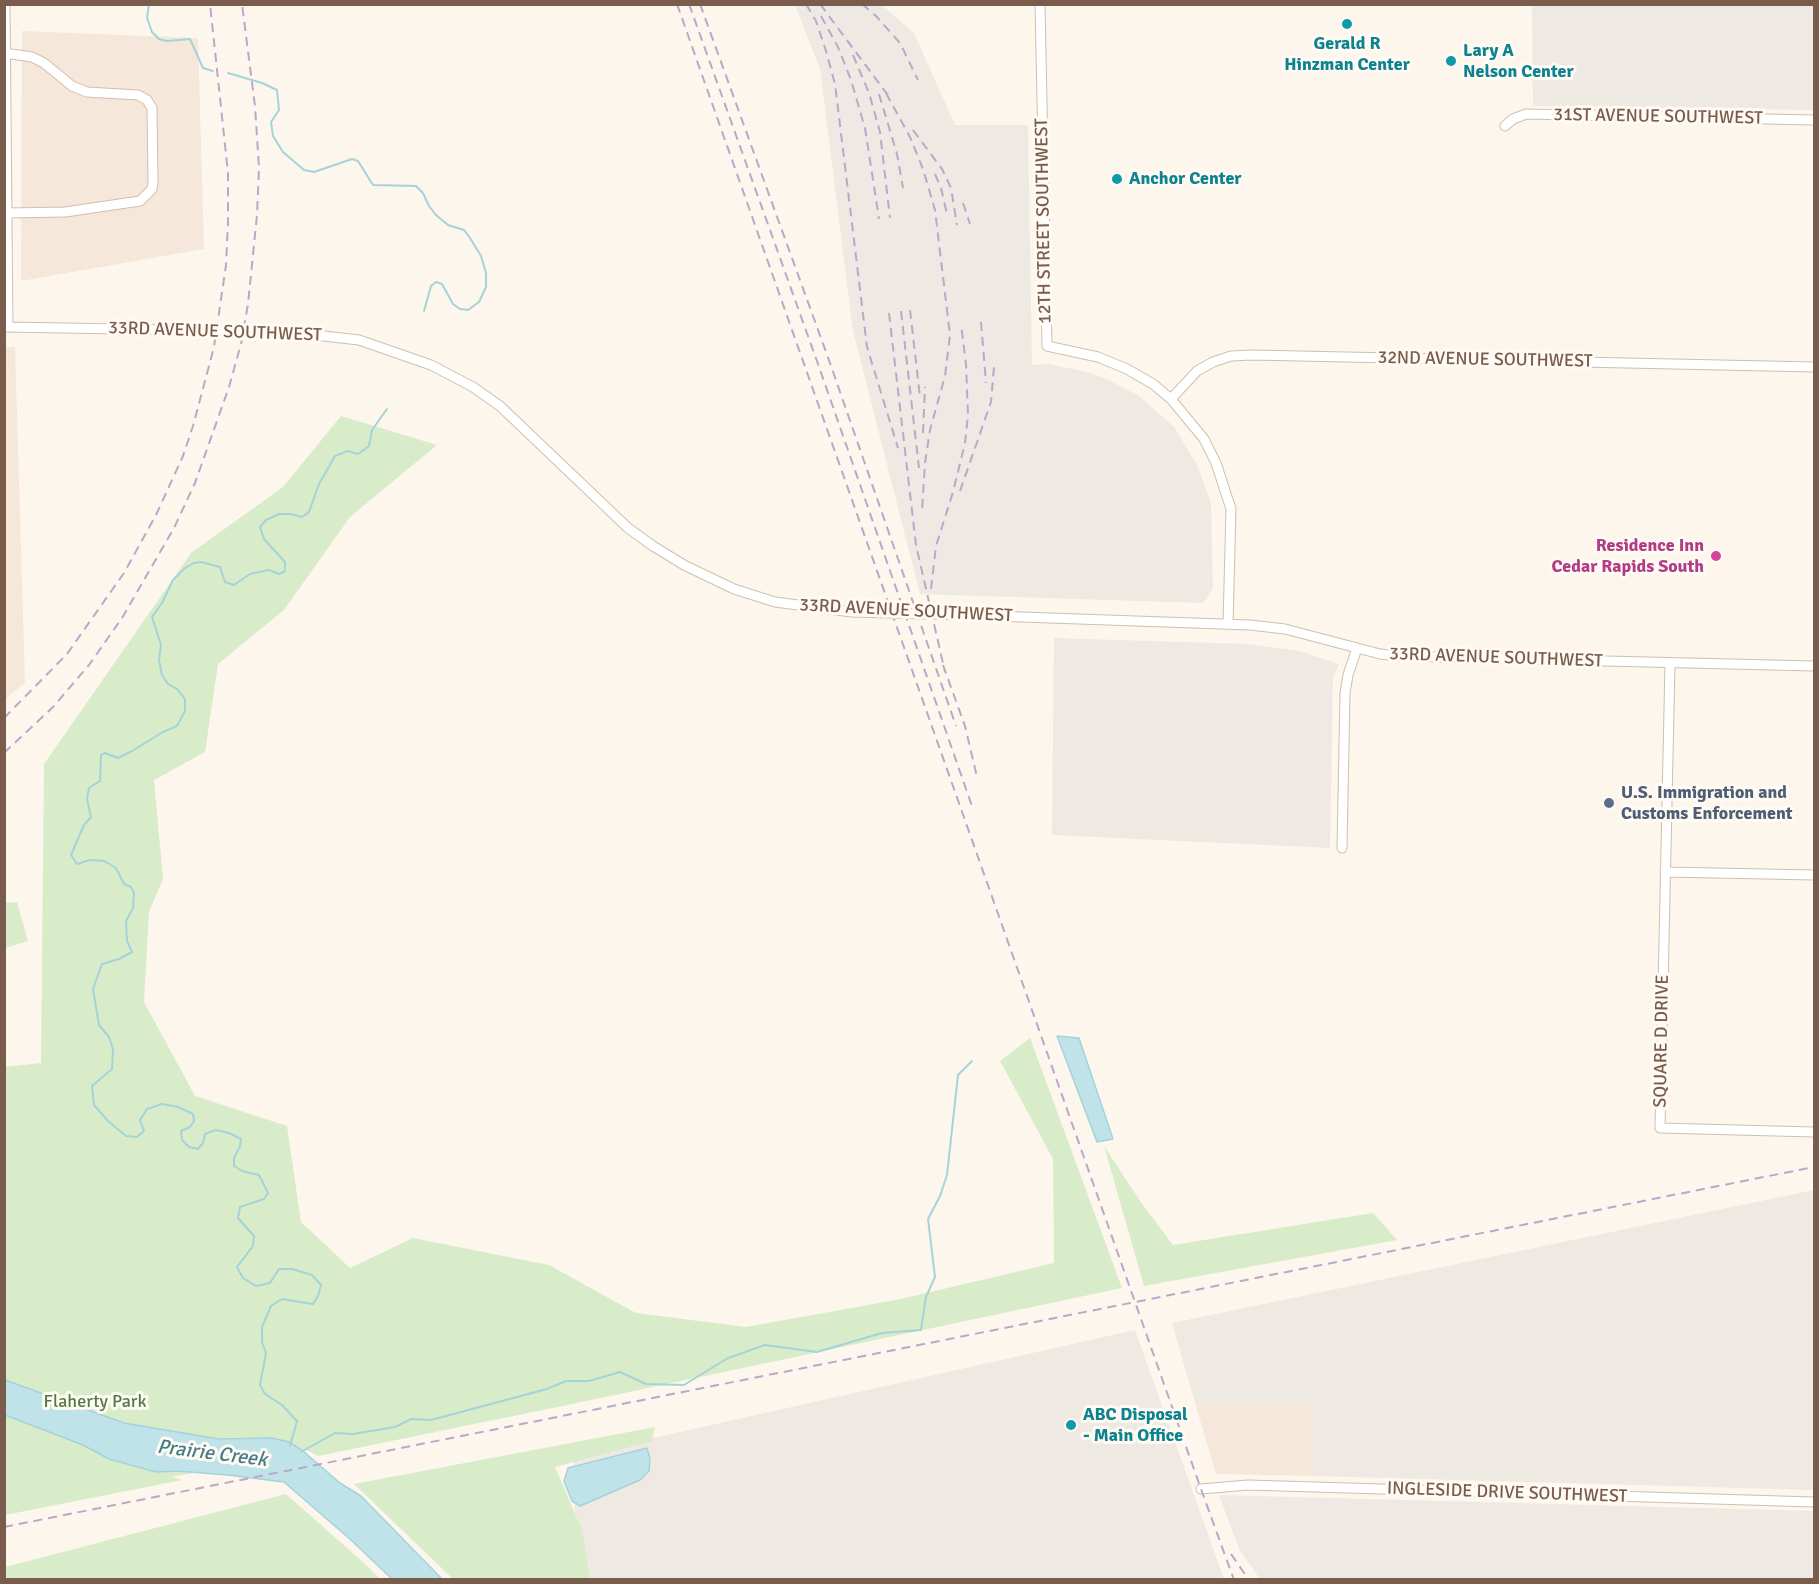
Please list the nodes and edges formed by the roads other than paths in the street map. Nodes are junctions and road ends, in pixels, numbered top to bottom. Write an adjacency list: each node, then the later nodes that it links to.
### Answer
1 (5, 4): 3 (street)
2 (1040, 4): 9 (street, 12TH STREET SOUTHWEST)
3 (5, 53): 6 (street); 6 (street)
4 (1815, 120): 5 (street, 31ST AVENUE SOUTHWEST)
5 (1505, 126)
6 (7, 213): 7 (street)
7 (6, 327): 10 (street, 33RD AVENUE SOUTHWEST, bridge)
8 (1815, 367): 9 (street, 32ND AVENUE SOUTHWEST)
9 (1171, 399): 10 (street, 12TH STREET SOUTHWEST)
10 (1228, 624): 11 (street, 33RD AVENUE SOUTHWEST)
11 (1357, 648): 12 (street, 33RD AVENUE SOUTHWEST); 14 (street)
12 (1670, 663): 13 (street, 33RD AVENUE SOUTHWEST); 15 (street, SQUARE D DRIVE)
13 (1815, 666)
14 (1342, 848)
15 (1665, 872): 16 (street); 17 (street, SQUARE D DRIVE)
16 (1815, 875)
17 (1815, 1132)
18 (1200, 1489): 19 (street, INGLESIDE DRIVE SOUTHWEST)
19 (1815, 1502)

